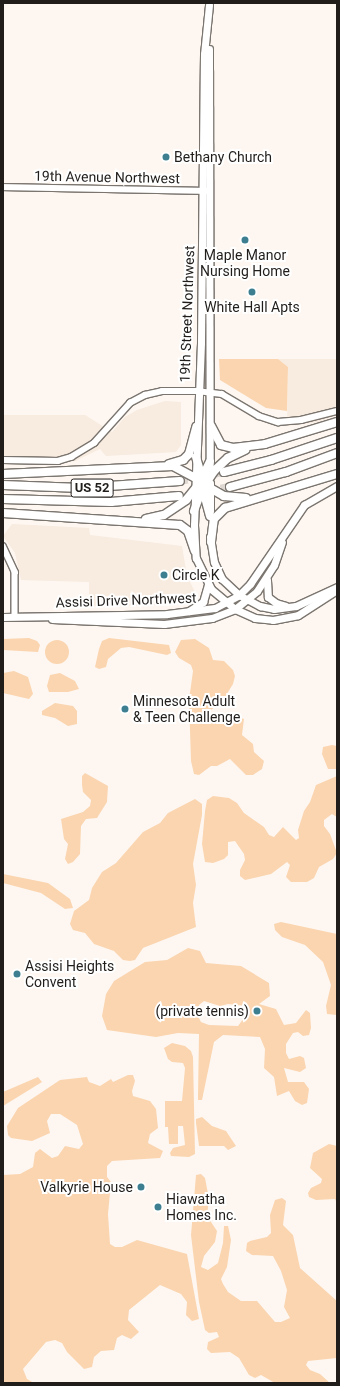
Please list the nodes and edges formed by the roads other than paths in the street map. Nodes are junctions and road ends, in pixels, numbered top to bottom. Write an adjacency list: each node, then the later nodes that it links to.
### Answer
1 (209, 4): 3 (main road, 19th Street Northwest); 4 (main road, 19th Street Northwest)
2 (3, 187): 3 (street, 19th Avenue Northwest)
3 (202, 191): 4 (street, 19th Avenue Northwest); 5 (main road, 19th Street Northwest)
4 (210, 191): 6 (main road, 19th Street Northwest)
5 (197, 391): 6 (street); 10 (main road, 19th Street Northwest); 15 (street)
6 (210, 392): 7 (street); 9 (main road, 19th Street Northwest)
7 (337, 411)
8 (337, 422): 12 (highway)
9 (211, 426): 12 (highway); 16 (main road, 19th Street Northwest)
10 (196, 427): 14 (main road, 19th Street Northwest); 17 (highway)
11 (337, 438): 18 (highway)
12 (253, 446): 22 (highway)
13 (337, 454): 24 (highway)
14 (196, 457): 22 (highway)
15 (3, 460)
16 (210, 461): 22 (highway)
17 (164, 466): 19 (highway); 22 (highway)
18 (224, 472)
19 (3, 474)
20 (337, 474): 27 (highway)
21 (180, 481): 23 (highway, US 52)
22 (203, 483): 27 (highway); 29 (highway); 31 (highway); 32 (highway)
23 (3, 485)
24 (230, 486)
25 (337, 486): 33 (main road)
26 (179, 496): 28 (highway, US 52)
27 (261, 496): 34 (highway)
28 (3, 499)
29 (194, 511): 36 (main road)
30 (3, 512): 32 (highway)
31 (210, 516): 34 (main road)
32 (125, 521): 36 (highway)
33 (288, 527): 37 (main road); 41 (main road, Assisi Drive Northwest)
34 (211, 542): 41 (main road)
35 (3, 546): 48 (street)
36 (195, 551): 38 (main road)
37 (268, 575): 42 (main road, Assisi Drive Northwest); 44 (main road)
38 (208, 585): 43 (main road); 46 (main road)
39 (337, 587): 44 (main road)
40 (337, 590): 45 (main road)
41 (239, 595): 42 (main road); 43 (main road, Assisi Drive Northwest)
42 (248, 600): 44 (main road); 45 (main road, Assisi Drive Northwest)
43 (226, 603): 45 (main road); 46 (main road, Assisi Drive Northwest)
44 (290, 607)
45 (235, 609): 49 (main road, Assisi Drive Northwest)
46 (180, 614): 49 (main road, Assisi Drive Northwest)
47 (3, 617): 48 (main road, Assisi Drive Northwest)
48 (15, 617): 49 (main road, Assisi Drive Northwest)
49 (34, 617)

